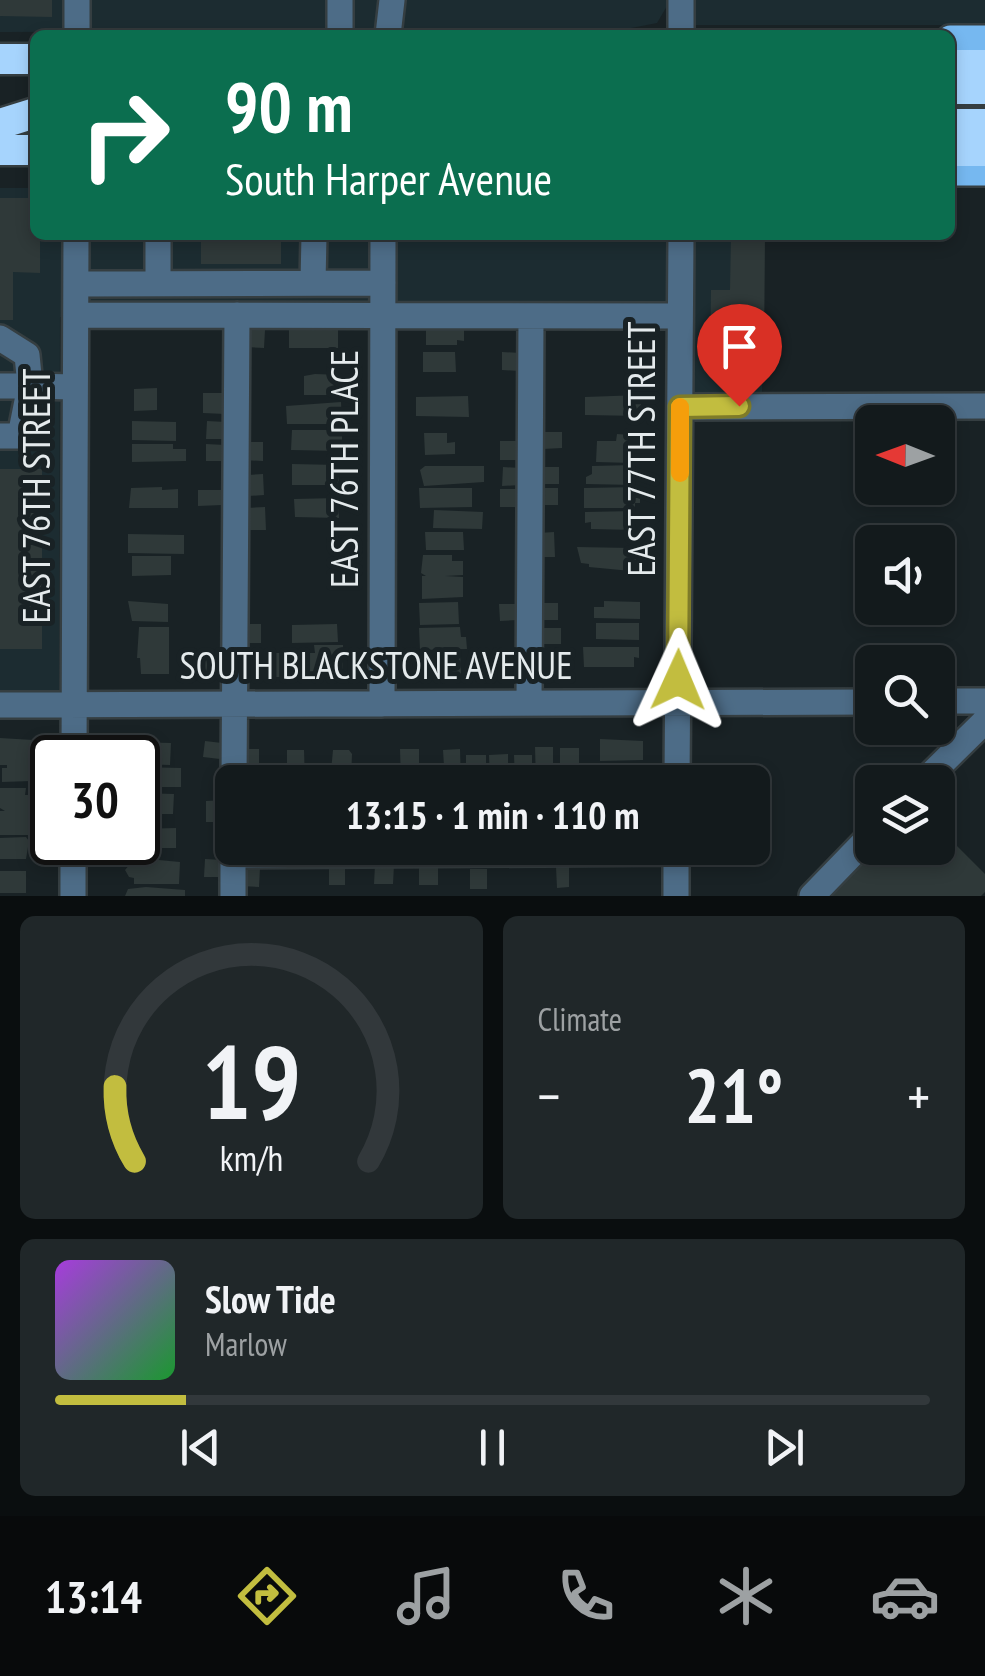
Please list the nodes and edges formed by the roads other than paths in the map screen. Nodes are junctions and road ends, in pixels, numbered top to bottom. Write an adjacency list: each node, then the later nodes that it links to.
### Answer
1 (77, 0): 5 (street)
2 (340, 0): 6 (street)
3 (392, 0): 7 (street)
4 (682, 0): 8 (street)
5 (77, 30)
6 (340, 30)
7 (389, 30)
8 (682, 30)
9 (955, 38): 10 (main road)
10 (985, 38)
11 (0, 58): 12 (highway)
12 (30, 58)
13 (955, 65): 14 (highway)
14 (985, 65)
15 (955, 89): 16 (highway)
16 (985, 89)
17 (30, 115): 18 (highway)
18 (0, 124)
19 (955, 124): 20 (highway)
20 (985, 124)
21 (0, 150): 22 (highway)
22 (30, 150)
23 (955, 151): 24 (highway)
24 (985, 151)
25 (955, 173): 26 (main road)
26 (985, 173)
27 (76, 240): 35 (street, EAST 76TH STREET)
28 (158, 240): 33 (street)
29 (314, 240): 34 (street)
30 (383, 240): 32 (street, EAST 76TH PLACE)
31 (681, 240): 40 (street, EAST 77TH STREET)
32 (383, 282): 34 (street); 38 (street, EAST 76TH PLACE)
33 (158, 283): 34 (street); 35 (street)
34 (313, 283)
35 (76, 284): 36 (street, EAST 76TH STREET)
36 (76, 315): 37 (street); 44 (street, EAST 76TH STREET)
37 (237, 315): 38 (street); 53 (street)
38 (383, 316): 39 (street); 54 (street, EAST 76TH PLACE)
39 (531, 316): 40 (street); 51 (street)
40 (680, 316): 46 (street, EAST 77TH STREET)
41 (0, 338): 43 (street)
42 (0, 386): 43 (street)
43 (30, 386): 44 (street); 47 (street)
44 (75, 387): 56 (street, EAST 76TH STREET)
45 (985, 406): 46 (street)
46 (680, 407): 52 (street, EAST 77TH STREET)
47 (0, 436)
48 (955, 701): 49 (street)
49 (985, 701)
50 (855, 702): 52 (street, SOUTH BLACKSTONE AVENUE)
51 (529, 703): 52 (street, SOUTH BLACKSTONE AVENUE); 54 (street, SOUTH BLACKSTONE AVENUE)
52 (678, 703): 60 (street, EAST 77TH STREET)
53 (234, 704): 54 (street, SOUTH BLACKSTONE AVENUE); 56 (street, SOUTH BLACKSTONE AVENUE); 59 (street)
54 (382, 704)
55 (0, 705): 56 (street, SOUTH BLACKSTONE AVENUE)
56 (74, 705): 58 (street, EAST 76TH STREET)
57 (985, 721): 61 (street)
58 (74, 735)
59 (234, 765)
60 (677, 765)
61 (940, 765)
62 (855, 852): 69 (street)
63 (73, 865): 66 (street)
64 (234, 865): 67 (street)
65 (676, 865): 68 (street)
66 (73, 896)
67 (233, 896)
68 (676, 896)
69 (812, 896)

